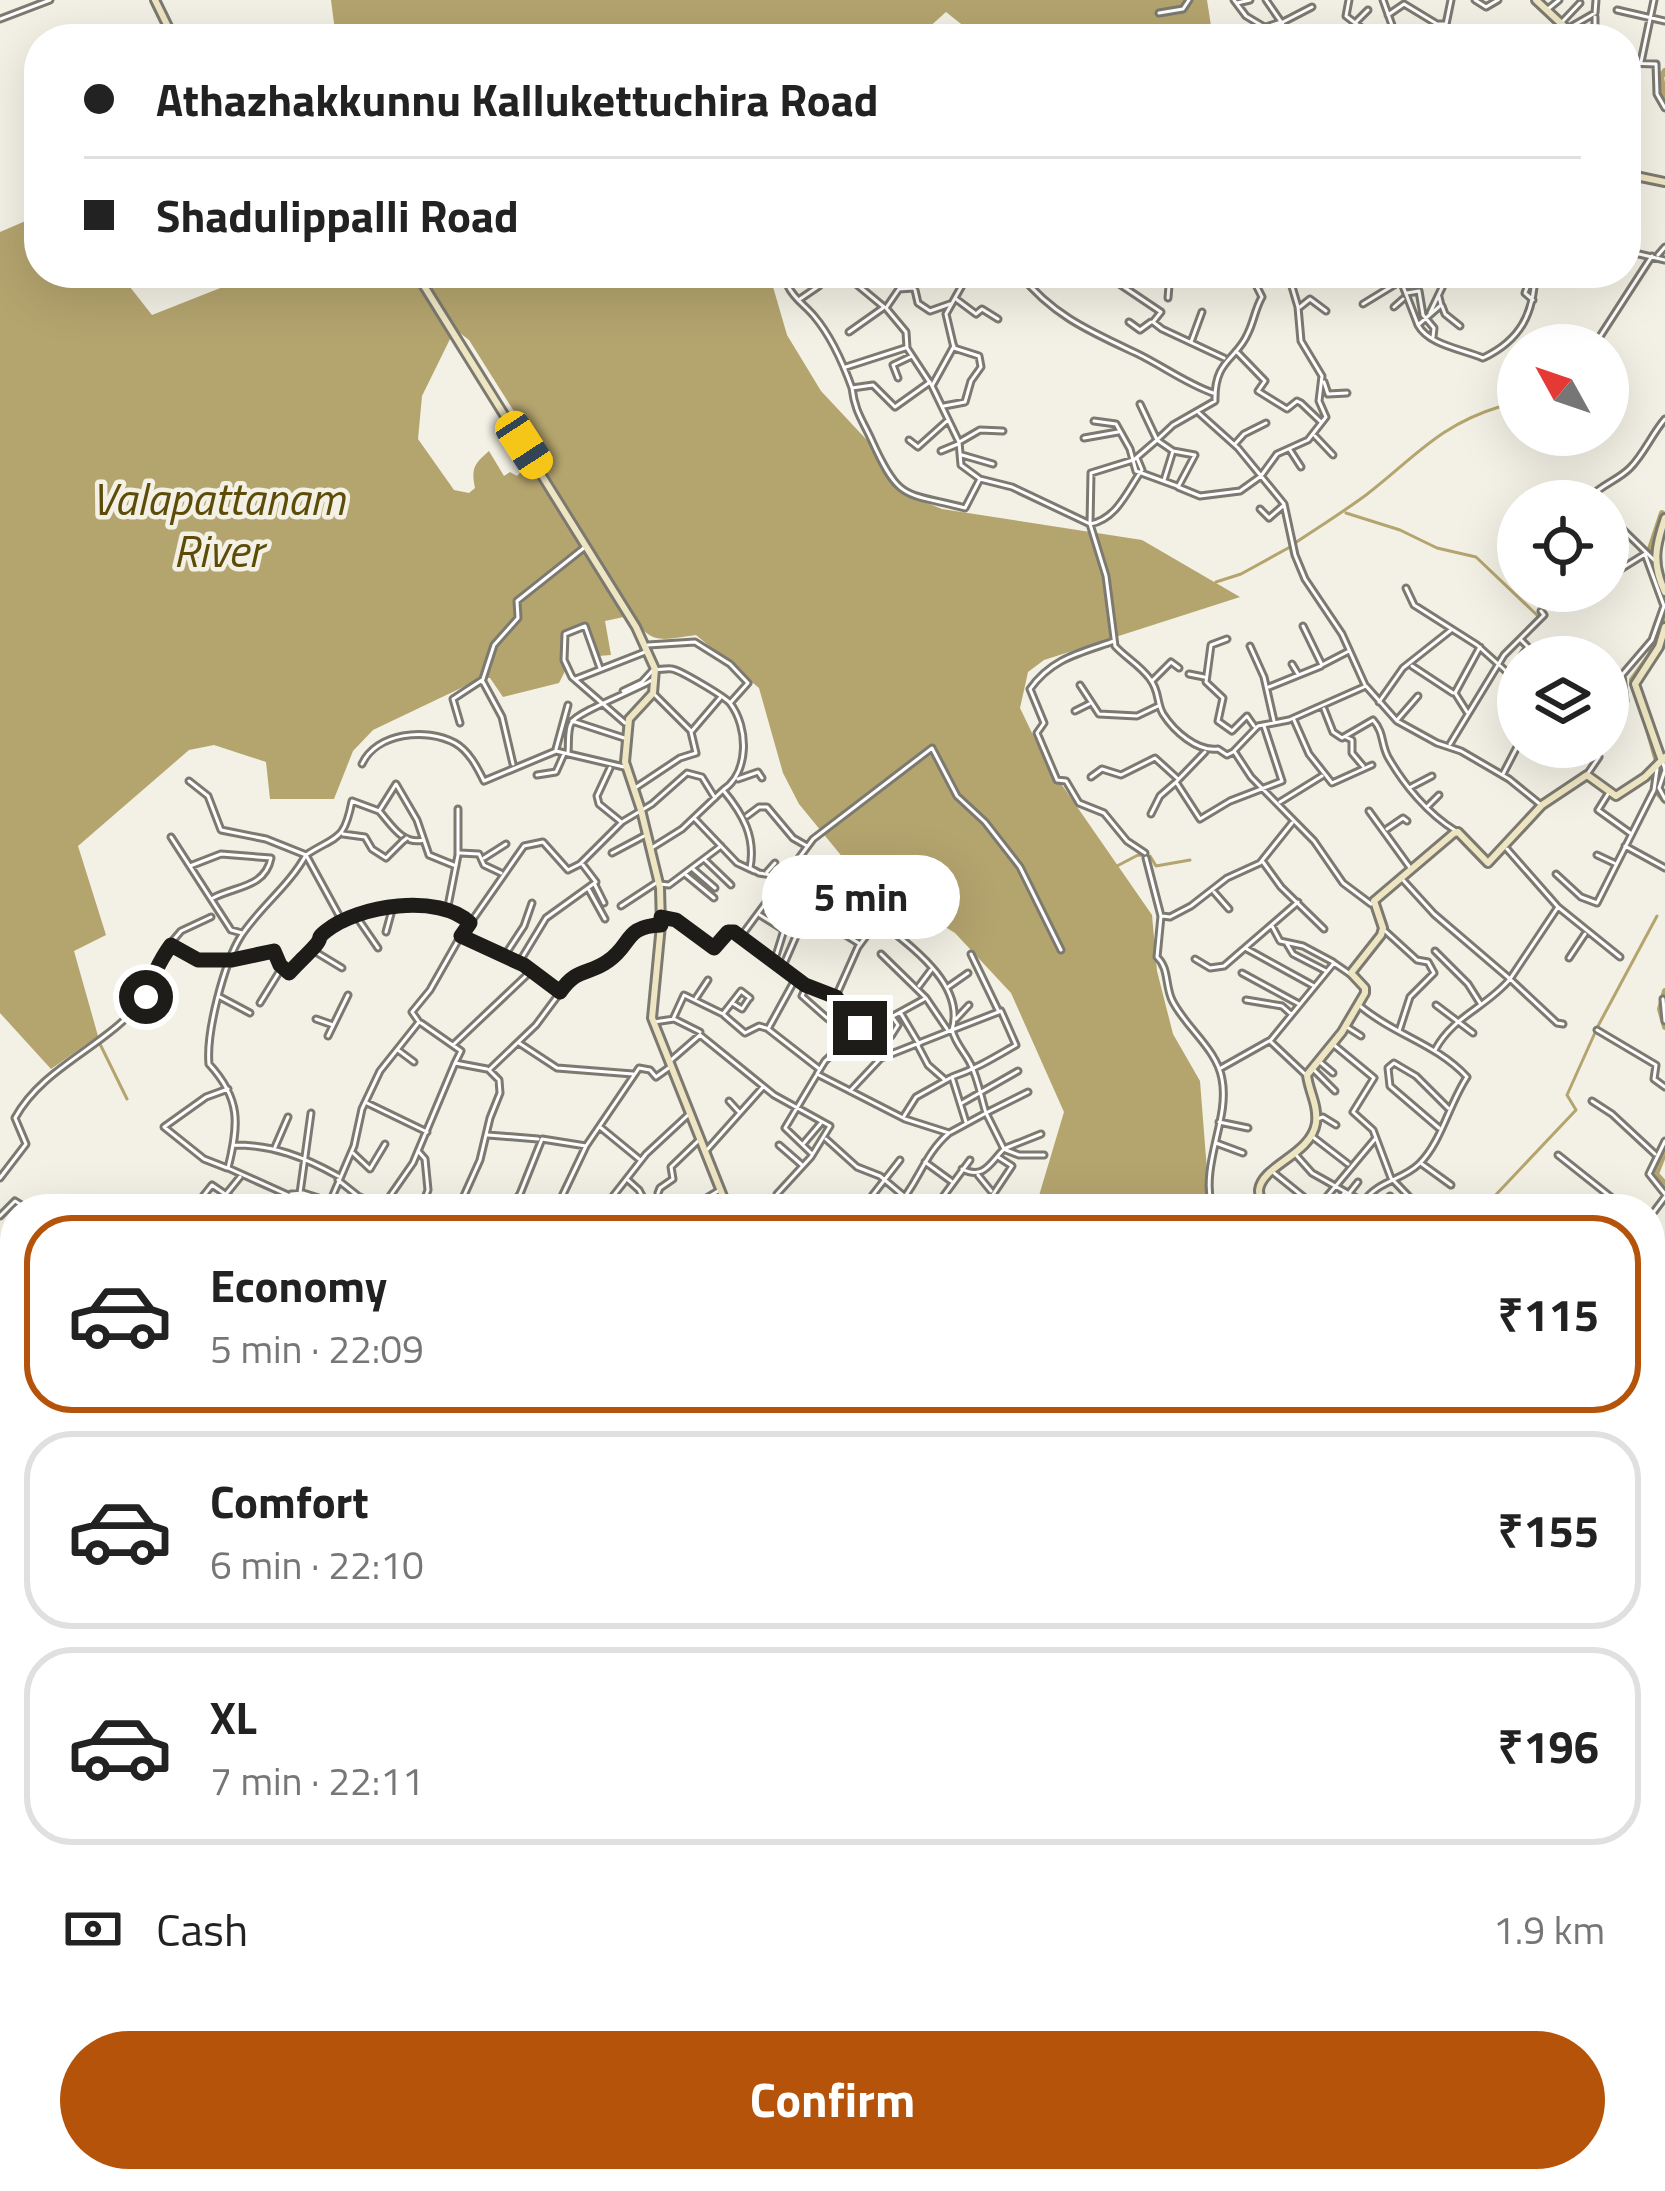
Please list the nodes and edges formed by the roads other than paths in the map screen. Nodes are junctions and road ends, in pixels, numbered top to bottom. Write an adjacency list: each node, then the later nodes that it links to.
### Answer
1 (50, 0): 24 (street)
2 (1189, 0): 20 (street)
3 (1250, 0): 14 (street)
4 (1266, 0): 26 (street)
5 (1349, 0): 27 (street)
6 (1383, 0): 22 (street)
7 (1451, 0): 31 (street)
8 (1475, 0): 9 (street)
9 (1498, 0)
10 (1535, 0): 18 (main road)
11 (1559, 0): 18 (street)
12 (1596, 0): 21 (street)
13 (1654, 0): 23 (street)
14 (1234, 2): 28 (street)
15 (1405, 2): 22 (street); 31 (street)
16 (1312, 7): 26 (street)
17 (1368, 10): 27 (street)
18 (1547, 10): 32 (main road)
19 (1617, 10): 23 (street)
20 (1159, 14)
21 (1594, 14): 33 (street); 34 (street)
22 (1388, 15): 30 (street)
23 (1652, 17): 25 (street); 35 (street)
24 (0, 19)
25 (1665, 21)
26 (1281, 23): 29 (street)
27 (1355, 23)
28 (1259, 24)
29 (1278, 24)
30 (1391, 24)
31 (1446, 24)
32 (1562, 24)
33 (1569, 24)
34 (1594, 24)
35 (1641, 63): 36 (street)
36 (1665, 108)
37 (1665, 247): 39 (street)
38 (1641, 254): 39 (street)
39 (1654, 256): 40 (street); 41 (street)
40 (1665, 260)
41 (1641, 275)
42 (425, 288): 131 (main road)
43 (789, 288): 63 (street)
44 (812, 288): 63 (street)
45 (862, 288): 68 (street)
46 (904, 288): 68 (street)
47 (915, 288): 64 (street)
48 (960, 288): 64 (street)
49 (1032, 288): 94 (street)
50 (1125, 288): 77 (street)
51 (1169, 288): 62 (street)
52 (1258, 288): 86 (street)
53 (1292, 288): 69 (street)
54 (1389, 288): 66 (street)
55 (1403, 288): 60 (street)
56 (1443, 288): 61 (street)
57 (1527, 288): 65 (street)
58 (1535, 288): 65 (street)
59 (1633, 288): 78 (street)
60 (1406, 296): 70 (street); 74 (street); 79 (street)
61 (1439, 297): 67 (street); 73 (street)
62 (1168, 298)
63 (798, 300): 89 (street)
64 (953, 300): 75 (street); 84 (street)
65 (1535, 301): 82 (street)
66 (1363, 304)
67 (1441, 304): 73 (street); 80 (street)
68 (885, 307): 81 (street); 85 (street)
69 (1298, 307): 71 (street); 91 (street)
70 (1394, 307)
71 (1326, 311)
72 (1202, 312): 83 (street)
73 (1430, 313): 74 (street)
74 (1425, 319): 79 (street); 82 (street)
75 (998, 320)
76 (1130, 322): 77 (street)
77 (1153, 322): 83 (street)
78 (1608, 324)
79 (1418, 325): 82 (street)
80 (1460, 326)
81 (849, 332)
82 (1431, 340)
83 (1190, 343): 88 (street)
84 (954, 346): 92 (street); 97 (street)
85 (907, 348): 87 (street); 89 (street)
86 (1235, 349): 88 (street); 103 (street)
87 (912, 356): 90 (street); 92 (street)
88 (1226, 359): 94 (street)
89 (844, 368): 93 (street)
90 (898, 377)
91 (1323, 380): 95 (street); 103 (street)
92 (931, 384): 93 (street); 97 (street)
93 (852, 388): 122 (street)
94 (1214, 393): 98 (street)
95 (1347, 393)
96 (1140, 404): 109 (street)
97 (943, 406): 99 (street)
98 (1198, 412): 109 (street); 111 (street)
99 (949, 418): 108 (street); 110 (street)
100 (1665, 419): 123 (street)
101 (1094, 421): 105 (street)
102 (1266, 422): 111 (street)
103 (1322, 423): 107 (street)
104 (1003, 431): 110 (street)
105 (1119, 432): 106 (street); 117 (street)
106 (1084, 438)
107 (1311, 438): 112 (street); 116 (street)
108 (909, 440)
109 (1157, 440): 114 (street); 117 (street)
110 (960, 443): 113 (street); 115 (street)
111 (1234, 445): 121 (street)
112 (1289, 449): 119 (street); 121 (street)
113 (941, 452)
114 (1173, 452): 124 (street); 125 (street)
115 (960, 455): 118 (street); 122 (street)
116 (1334, 455)
117 (1134, 459): 120 (street); 129 (street)
118 (993, 464)
119 (1301, 467)
120 (1140, 474): 124 (street); 129 (street)
121 (1261, 476): 125 (street); 126 (street)
122 (980, 479): 129 (street)
123 (1614, 480)
124 (1164, 482): 125 (street)
125 (1178, 487)
126 (1285, 505): 127 (street); 148 (street)
127 (1260, 509)
128 (1665, 518): 133 (main road)
129 (1090, 524): 144 (street)
130 (1629, 537): 132 (street)
131 (586, 546): 147 (main road); 163 (street)
132 (1645, 554): 133 (street); 134 (street); 153 (street)
133 (1654, 560): 136 (main road)
134 (1629, 564)
135 (1406, 588): 141 (street)
136 (1665, 591)
137 (1542, 612): 142 (street)
138 (1304, 626): 152 (street)
139 (1515, 626): 142 (street)
140 (1665, 626): 199 (main road)
141 (1453, 628): 146 (street); 150 (street)
142 (1521, 636)
143 (1227, 639): 160 (street)
144 (1114, 641): 162 (street); 301 (street)
145 (1250, 646): 166 (street)
146 (1480, 647): 149 (street); 168 (street)
147 (645, 648): 154 (street); 157 (main road); 174 (street)
148 (1351, 650): 152 (street); 165 (street)
149 (1497, 661)
150 (1410, 663): 168 (street); 172 (street)
151 (1292, 664): 159 (street)
152 (1322, 664): 159 (street)
153 (1629, 667)
154 (600, 668): 161 (street); 161 (street)
155 (1179, 668): 162 (street)
156 (1497, 668): 180 (street)
157 (655, 674): 167 (street); 169 (main road); 170 (street); 173 (street)
158 (1189, 674): 160 (street)
159 (1300, 675): 166 (street)
160 (1206, 677): 189 (street)
161 (574, 680): 173 (street)
162 (1152, 681): 177 (street)
163 (482, 682): 185 (street); 202 (street)
164 (1080, 685): 175 (street)
165 (1366, 686): 172 (street); 178 (street)
166 (1266, 688): 184 (street)
167 (623, 691)
168 (1455, 693): 180 (street)
169 (653, 694): 187 (main road); 190 (street)
170 (722, 696): 174 (street); 190 (street)
171 (1418, 696): 183 (street)
172 (1379, 702): 183 (street)
173 (601, 704): 182 (street); 187 (street)
174 (730, 704): 215 (street)
175 (1091, 704): 177 (street); 179 (street)
176 (568, 705): 195 (street)
177 (1160, 705): 196 (street)
178 (1323, 706): 181 (street); 191 (street)
179 (1075, 711)
180 (1468, 713): 194 (street)
181 (1293, 718): 184 (street); 211 (street)
182 (572, 721): 192 (street); 198 (street)
183 (1396, 721): 194 (street)
184 (1274, 722): 186 (street)
185 (460, 723)
186 (1263, 724): 188 (street); 218 (street)
187 (628, 725): 192 (main road)
188 (1255, 728): 189 (street); 193 (street)
189 (1232, 731): 193 (street)
190 (691, 732): 221 (street)
191 (1346, 737): 205 (street); 220 (street)
192 (626, 739): 204 (main road)
193 (1243, 740): 197 (street)
194 (1448, 746): 209 (street)
195 (556, 751): 198 (street); 202 (street)
196 (1207, 751): 197 (street); 216 (street)
197 (1234, 751): 219 (street)
198 (566, 753): 203 (street); 208 (street)
199 (1661, 762): 223 (main road); 227 (street); 245 (street)
200 (362, 764): 202 (street)
201 (1372, 765): 205 (street)
202 (513, 766)
203 (612, 766): 204 (street); 240 (street)
204 (626, 767): 221 (main road)
205 (1364, 767): 211 (street)
206 (1506, 768): 209 (street)
207 (1592, 768): 210 (street)
208 (538, 775)
209 (1502, 775): 229 (street)
210 (1587, 775): 223 (main road); 229 (main road)
211 (1322, 776): 226 (street)
212 (1432, 776): 220 (street)
213 (1091, 777): 216 (street)
214 (761, 778): 215 (street)
215 (736, 780): 222 (street)
216 (1177, 780): 219 (street); 235 (street)
217 (189, 781): 258 (street)
218 (1280, 784): 219 (street); 226 (street)
219 (1262, 788): 228 (street)
220 (1409, 788): 230 (street)
221 (632, 789): 232 (main road)
222 (722, 790): 225 (street); 236 (street)
223 (1608, 794): 245 (street)
224 (1439, 795): 230 (street)
225 (715, 798): 232 (street); 237 (street)
226 (1286, 799): 228 (street)
227 (1665, 799)
228 (1278, 803): 239 (street)
229 (1542, 805): 253 (main road)
230 (1427, 807): 244 (street)
231 (458, 808): 256 (street)
232 (641, 810): 240 (street); 246 (main road)
233 (379, 811): 241 (street); 243 (street); 248 (street)
234 (1369, 811): 242 (street)
235 (1150, 814)
236 (744, 817): 252 (street); 272 (street)
237 (694, 818): 250 (street); 254 (street)
238 (1407, 821): 242 (street)
239 (1293, 822): 263 (street); 290 (street)
240 (620, 823): 264 (street)
241 (421, 830): 243 (street); 248 (street)
242 (1385, 830): 271 (street)
243 (343, 831): 258 (street)
244 (1458, 832): 253 (main road); 271 (main road)
245 (1631, 834): 251 (street)
246 (646, 836): 254 (main road); 257 (street)
247 (171, 837): 267 (street)
248 (425, 839): 268 (street)
249 (506, 844): 262 (street)
250 (723, 845): 261 (street); 272 (street)
251 (1625, 846): 266 (street); 270 (street)
252 (808, 847): 260 (street); 321 (street)
253 (1506, 848): 292 (street)
254 (649, 850): 279 (main road)
255 (793, 850): 260 (street)
256 (459, 853): 262 (street); 268 (street)
257 (612, 853)
258 (307, 855): 305 (street); 312 (street)
259 (1597, 855): 266 (street)
260 (803, 856): 277 (street)
261 (704, 858): 269 (street); 280 (street)
262 (482, 859): 274 (street)
263 (1262, 860): 283 (street); 287 (street)
264 (582, 862): 274 (street); 281 (street)
265 (775, 863): 275 (street)
266 (1616, 864): 276 (street)
267 (190, 866): 285 (street); 285 (street)
268 (456, 866): 294 (street)
269 (692, 868): 273 (street); 282 (street)
270 (1665, 868)
271 (1412, 870): 278 (main road)
272 (755, 871): 275 (street)
273 (684, 872): 279 (street); 286 (street)
274 (503, 874): 306 (street)
275 (768, 874): 277 (street)
276 (1556, 874)
277 (790, 876): 284 (street); 297 (street)
278 (1403, 880): 290 (main road); 343 (street)
279 (658, 883): 291 (street); 304 (main road)
280 (731, 885)
281 (591, 886): 289 (street); 302 (street); 330 (street)
282 (715, 889)
283 (1213, 891): 296 (street); 301 (street)
284 (771, 893): 297 (street); 298 (street)
285 (213, 898): 312 (street)
286 (714, 898)
287 (1298, 902): 307 (street); 308 (street)
288 (532, 903): 325 (street)
289 (604, 904)
290 (1373, 904): 309 (main road)
291 (621, 906)
292 (1558, 907): 311 (street); 343 (street)
293 (393, 908): 294 (street); 299 (street); 310 (street)
294 (447, 908): 306 (street)
295 (887, 908): 303 (street)
296 (1229, 909)
297 (807, 911): 315 (street); 335 (street)
298 (759, 914): 314 (street); 331 (street)
299 (355, 915): 305 (street); 318 (street)
300 (211, 916): 317 (street)
301 (1161, 916): 403 (street)
302 (604, 919)
303 (878, 920): 315 (street); 336 (street)
304 (661, 921): 314 (street); 349 (street); 377 (main road)
305 (342, 922): 320 (street)
306 (470, 923): 313 (street)
307 (1272, 925): 316 (street); 319 (street)
308 (1324, 929)
309 (1382, 929): 341 (main road); 385 (street)
310 (386, 932)
311 (1586, 932): 326 (street); 328 (street)
312 (244, 933): 329 (street)
313 (461, 936): 325 (street); 376 (street)
314 (741, 937): 331 (street)
315 (860, 944): 352 (street)
316 (1287, 944): 332 (street); 338 (street)
317 (170, 946): 329 (street); 481 (street)
318 (378, 948)
319 (1245, 948): 327 (street); 347 (street)
320 (312, 950): 333 (street); 334 (street)
321 (1061, 950)
322 (1436, 951): 363 (street)
323 (881, 954): 348 (street)
324 (970, 954): 367 (street)
325 (504, 956): 330 (street)
326 (1620, 957)
327 (1195, 958)
328 (1568, 958)
329 (232, 960): 333 (street); 351 (street)
330 (519, 963): 337 (street)
331 (775, 963): 335 (street)
332 (1334, 963): 338 (street); 341 (street)
333 (282, 968): 357 (street)
334 (342, 968)
335 (783, 968): 342 (street)
336 (932, 968): 346 (street); 348 (street)
337 (531, 970): 349 (street); 394 (street)
338 (1328, 972): 347 (street)
339 (968, 973): 346 (street)
340 (1242, 973): 359 (street)
341 (1352, 975): 361 (main road)
342 (796, 978): 345 (street); 382 (street)
343 (1510, 979): 363 (street); 378 (street)
344 (708, 980): 355 (street)
345 (806, 986): 352 (street); 364 (street)
346 (946, 987): 373 (street)
347 (1316, 987): 359 (street)
348 (916, 989): 353 (street)
349 (560, 992): 392 (street)
350 (348, 995): 379 (street)
351 (218, 997): 365 (street); 415 (street)
352 (836, 997): 364 (street)
353 (926, 998): 366 (street); 384 (street)
354 (1664, 998): 375 (street)
355 (695, 1000): 368 (street); 372 (street)
356 (1246, 1000): 369 (street)
357 (260, 1003)
358 (733, 1003): 368 (street)
359 (1300, 1004): 369 (street)
360 (969, 1005): 373 (street)
361 (1358, 1005): 380 (main road); 385 (street)
362 (1436, 1005): 374 (street)
363 (1481, 1005): 374 (street)
364 (843, 1009): 381 (street)
365 (250, 1012)
366 (900, 1012): 370 (street); 395 (street)
367 (999, 1012): 384 (street); 405 (street)
368 (723, 1014): 382 (street)
369 (1292, 1016): 391 (street)
370 (891, 1017): 381 (street); 389 (street)
371 (316, 1019): 379 (street)
372 (673, 1019): 377 (street); 387 (street)
373 (955, 1020): 384 (street)
374 (1456, 1021): 386 (street); 397 (street)
375 (1665, 1021)
376 (419, 1022): 394 (street); 396 (street)
377 (652, 1022): 402 (main road)
378 (1563, 1024)
379 (334, 1026): 388 (street)
380 (1346, 1026): 390 (street); 393 (main road)
381 (860, 1028): 398 (street); 406 (street)
382 (768, 1029): 406 (street)
383 (1597, 1030): 414 (street)
384 (951, 1031): 395 (street); 405 (street)
385 (1399, 1033): 397 (street)
386 (1472, 1034)
387 (700, 1035): 402 (street); 413 (street)
388 (328, 1036)
389 (891, 1036)
390 (1361, 1036)
391 (1270, 1041): 403 (street); 408 (street)
392 (518, 1042): 404 (street); 410 (street)
393 (1333, 1044): 399 (main road); 446 (street)
394 (453, 1045): 401 (street)
395 (919, 1046): 398 (street); 412 (street)
396 (397, 1049): 400 (street); 422 (street)
397 (1435, 1050): 425 (street)
398 (882, 1058): 417 (street)
399 (1319, 1061): 408 (main road); 409 (street)
400 (414, 1062)
401 (455, 1063): 404 (street); 440 (street)
402 (670, 1064): 410 (street); 429 (main road)
403 (1219, 1068): 435 (street)
404 (488, 1070): 443 (street)
405 (973, 1070): 411 (street); 418 (street)
406 (818, 1071): 417 (street); 424 (street)
407 (1018, 1072): 418 (street)
408 (1310, 1073): 416 (street); 432 (main road)
409 (1333, 1073)
410 (635, 1075): 437 (street)
411 (952, 1077): 412 (street); 423 (street)
412 (945, 1080): 431 (street)
413 (764, 1087): 424 (street); 428 (street)
414 (1665, 1087)
415 (228, 1089): 453 (street); 476 (street)
416 (1335, 1091)
417 (849, 1092): 431 (street)
418 (979, 1092): 423 (street); 426 (street)
419 (1028, 1092): 426 (street)
420 (729, 1100): 428 (street)
421 (1592, 1101): 463 (street)
422 (365, 1102): 440 (street); 460 (street)
423 (961, 1104): 434 (street)
424 (797, 1106): 433 (street); 452 (street)
425 (1448, 1108): 439 (street); 439 (street)
426 (986, 1113): 434 (street); 457 (street)
427 (311, 1114): 468 (street)
428 (741, 1114): 459 (street)
429 (688, 1115): 448 (main road); 469 (street)
430 (288, 1117): 456 (street)
431 (903, 1118): 441 (street)
432 (1316, 1120): 436 (street); 444 (main road)
433 (822, 1122): 445 (street); 452 (street)
434 (966, 1122): 441 (street)
435 (1217, 1122): 438 (street); 450 (street)
436 (1336, 1125)
437 (599, 1126): 455 (street); 469 (street)
438 (1247, 1127)
439 (1440, 1129): 473 (street)
440 (427, 1132): 458 (street)
441 (949, 1133): 472 (street)
442 (1042, 1134): 457 (street)
443 (486, 1135): 447 (street); 503 (street)
444 (1311, 1136): 462 (main road); 475 (street)
445 (825, 1138): 464 (street); 485 (street)
446 (1376, 1138): 475 (street); 483 (street)
447 (542, 1139): 455 (street); 504 (street)
448 (699, 1140): 459 (main road); 495 (street)
449 (1665, 1142): 463 (street)
450 (1214, 1143): 461 (street); 515 (street)
451 (385, 1144): 460 (street)
452 (803, 1144): 464 (street)
453 (234, 1145): 456 (street); 476 (street)
454 (779, 1145): 474 (street)
455 (586, 1146): 505 (street)
456 (274, 1148): 468 (street)
457 (1004, 1149): 465 (street); 467 (street)
458 (418, 1151): 501 (street); 502 (street)
459 (704, 1151): 490 (main road)
460 (352, 1152): 484 (street)
461 (1243, 1153)
462 (1295, 1154): 478 (main road); 489 (street)
463 (1655, 1154): 522 (street)
464 (813, 1155): 474 (street)
465 (1044, 1155)
466 (1558, 1155): 521 (street)
467 (998, 1156): 479 (street); 492 (street)
468 (306, 1159): 484 (street); 494 (street)
469 (641, 1160): 482 (street)
470 (900, 1160): 485 (street)
471 (970, 1160): 477 (street)
472 (924, 1161): 486 (street); 513 (street)
473 (1420, 1162): 483 (street); 488 (street)
474 (803, 1166): 510 (street)
475 (1349, 1166): 489 (street)
476 (229, 1169): 480 (street)
477 (962, 1169): 479 (street); 486 (street)
478 (1272, 1172): 516 (main road); 517 (street)
479 (977, 1174): 492 (street)
480 (241, 1175): 491 (street); 496 (street)
481 (0, 1178)
482 (626, 1178): 506 (street); 507 (street)
483 (1391, 1178): 519 (street); 520 (street)
484 (339, 1179): 499 (street); 500 (street)
485 (884, 1180): 511 (street); 512 (street)
486 (952, 1182): 514 (street)
487 (1358, 1182): 493 (street)
488 (1451, 1185)
489 (1334, 1186): 493 (street); 518 (street)
490 (720, 1190): 508 (street); 509 (main road)
491 (282, 1192): 494 (street); 497 (street)
492 (992, 1192)
493 (1347, 1192)
494 (300, 1193): 498 (street)
495 (658, 1193)
496 (226, 1194)
497 (286, 1194)
498 (303, 1194)
499 (333, 1194)
500 (356, 1194)
501 (392, 1194)
502 (426, 1194)
503 (465, 1194)
504 (520, 1194)
505 (563, 1194)
506 (614, 1194)
507 (641, 1194)
508 (713, 1194)
509 (722, 1194)
510 (777, 1194)
511 (873, 1194)
512 (901, 1194)
513 (909, 1194)
514 (944, 1194)
515 (1210, 1194)
516 (1260, 1194)
517 (1300, 1194)
518 (1328, 1194)
519 (1371, 1194)
520 (1408, 1194)
521 (1607, 1194)
522 (1664, 1194)

